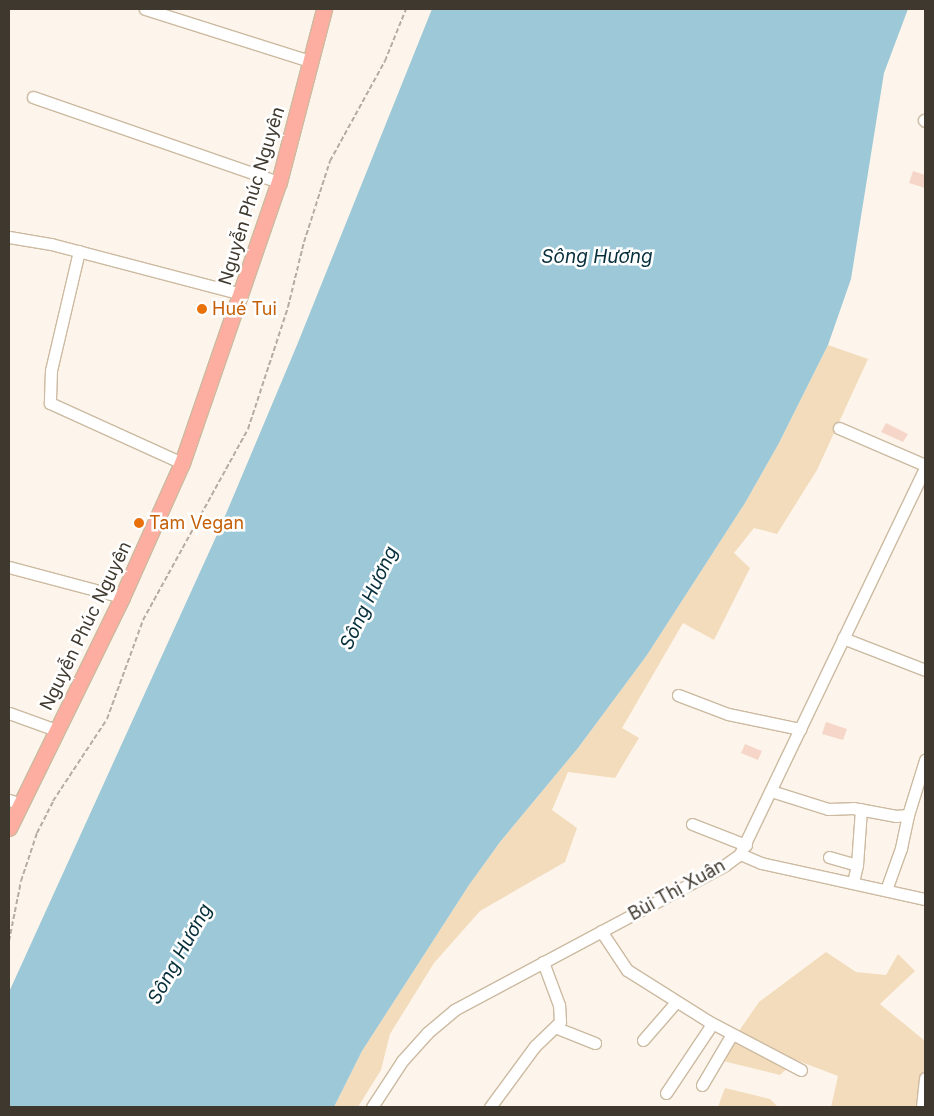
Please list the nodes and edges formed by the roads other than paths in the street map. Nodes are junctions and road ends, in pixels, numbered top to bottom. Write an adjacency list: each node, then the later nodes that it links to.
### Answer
1 (145, 9): 3 (street)
2 (324, 9): 3 (main road, Nguyễn Phúc Nguyên)
3 (310, 62): 5 (main road, Nguyễn Phúc Nguyên)
4 (33, 97): 5 (street)
5 (279, 182): 8 (main road, Nguyễn Phúc Nguyên)
6 (9, 237): 7 (street)
7 (79, 251): 8 (street); 10 (street)
8 (242, 294): 10 (main road, Nguyễn Phúc Nguyên)
9 (839, 428): 11 (street)
10 (182, 463): 13 (main road, Nguyễn Phúc Nguyên)
11 (925, 466): 14 (street)
12 (9, 566): 13 (street)
13 (122, 597): 19 (main road, Nguyễn Phúc Nguyên)
14 (843, 638): 15 (street); 18 (street)
15 (925, 670)
16 (678, 695): 18 (street)
17 (9, 713): 19 (street)
18 (800, 729): 21 (street)
19 (56, 730): 22 (main road, Nguyễn Phúc Nguyên)
20 (925, 760): 24 (street)
21 (771, 791): 23 (street); 27 (street)
22 (15, 802): 26 (main road, Nguyễn Phúc Nguyên)
23 (861, 809): 24 (street); 29 (street)
24 (908, 815): 31 (street)
25 (692, 824): 27 (street)
26 (9, 828)
27 (743, 849): 30 (street); 33 (street, Bùi Thị Xuân)
28 (829, 857): 29 (street)
29 (857, 865): 30 (street)
30 (853, 883): 31 (street)
31 (886, 890): 32 (street)
32 (925, 899)
33 (601, 931): 34 (street, Bùi Thị Xuân); 35 (street)
34 (543, 962): 37 (street); 46 (street, Bùi Thị Xuân)
35 (676, 1002): 36 (street); 39 (street)
36 (712, 1024): 38 (street); 44 (street)
37 (557, 1028): 40 (street); 45 (street)
38 (732, 1034): 41 (street); 43 (street)
39 (643, 1040)
40 (595, 1042)
41 (801, 1070)
42 (925, 1078): 47 (street)
43 (702, 1084)
44 (666, 1092)
45 (495, 1106)
46 (372, 1107)
47 (922, 1107)

